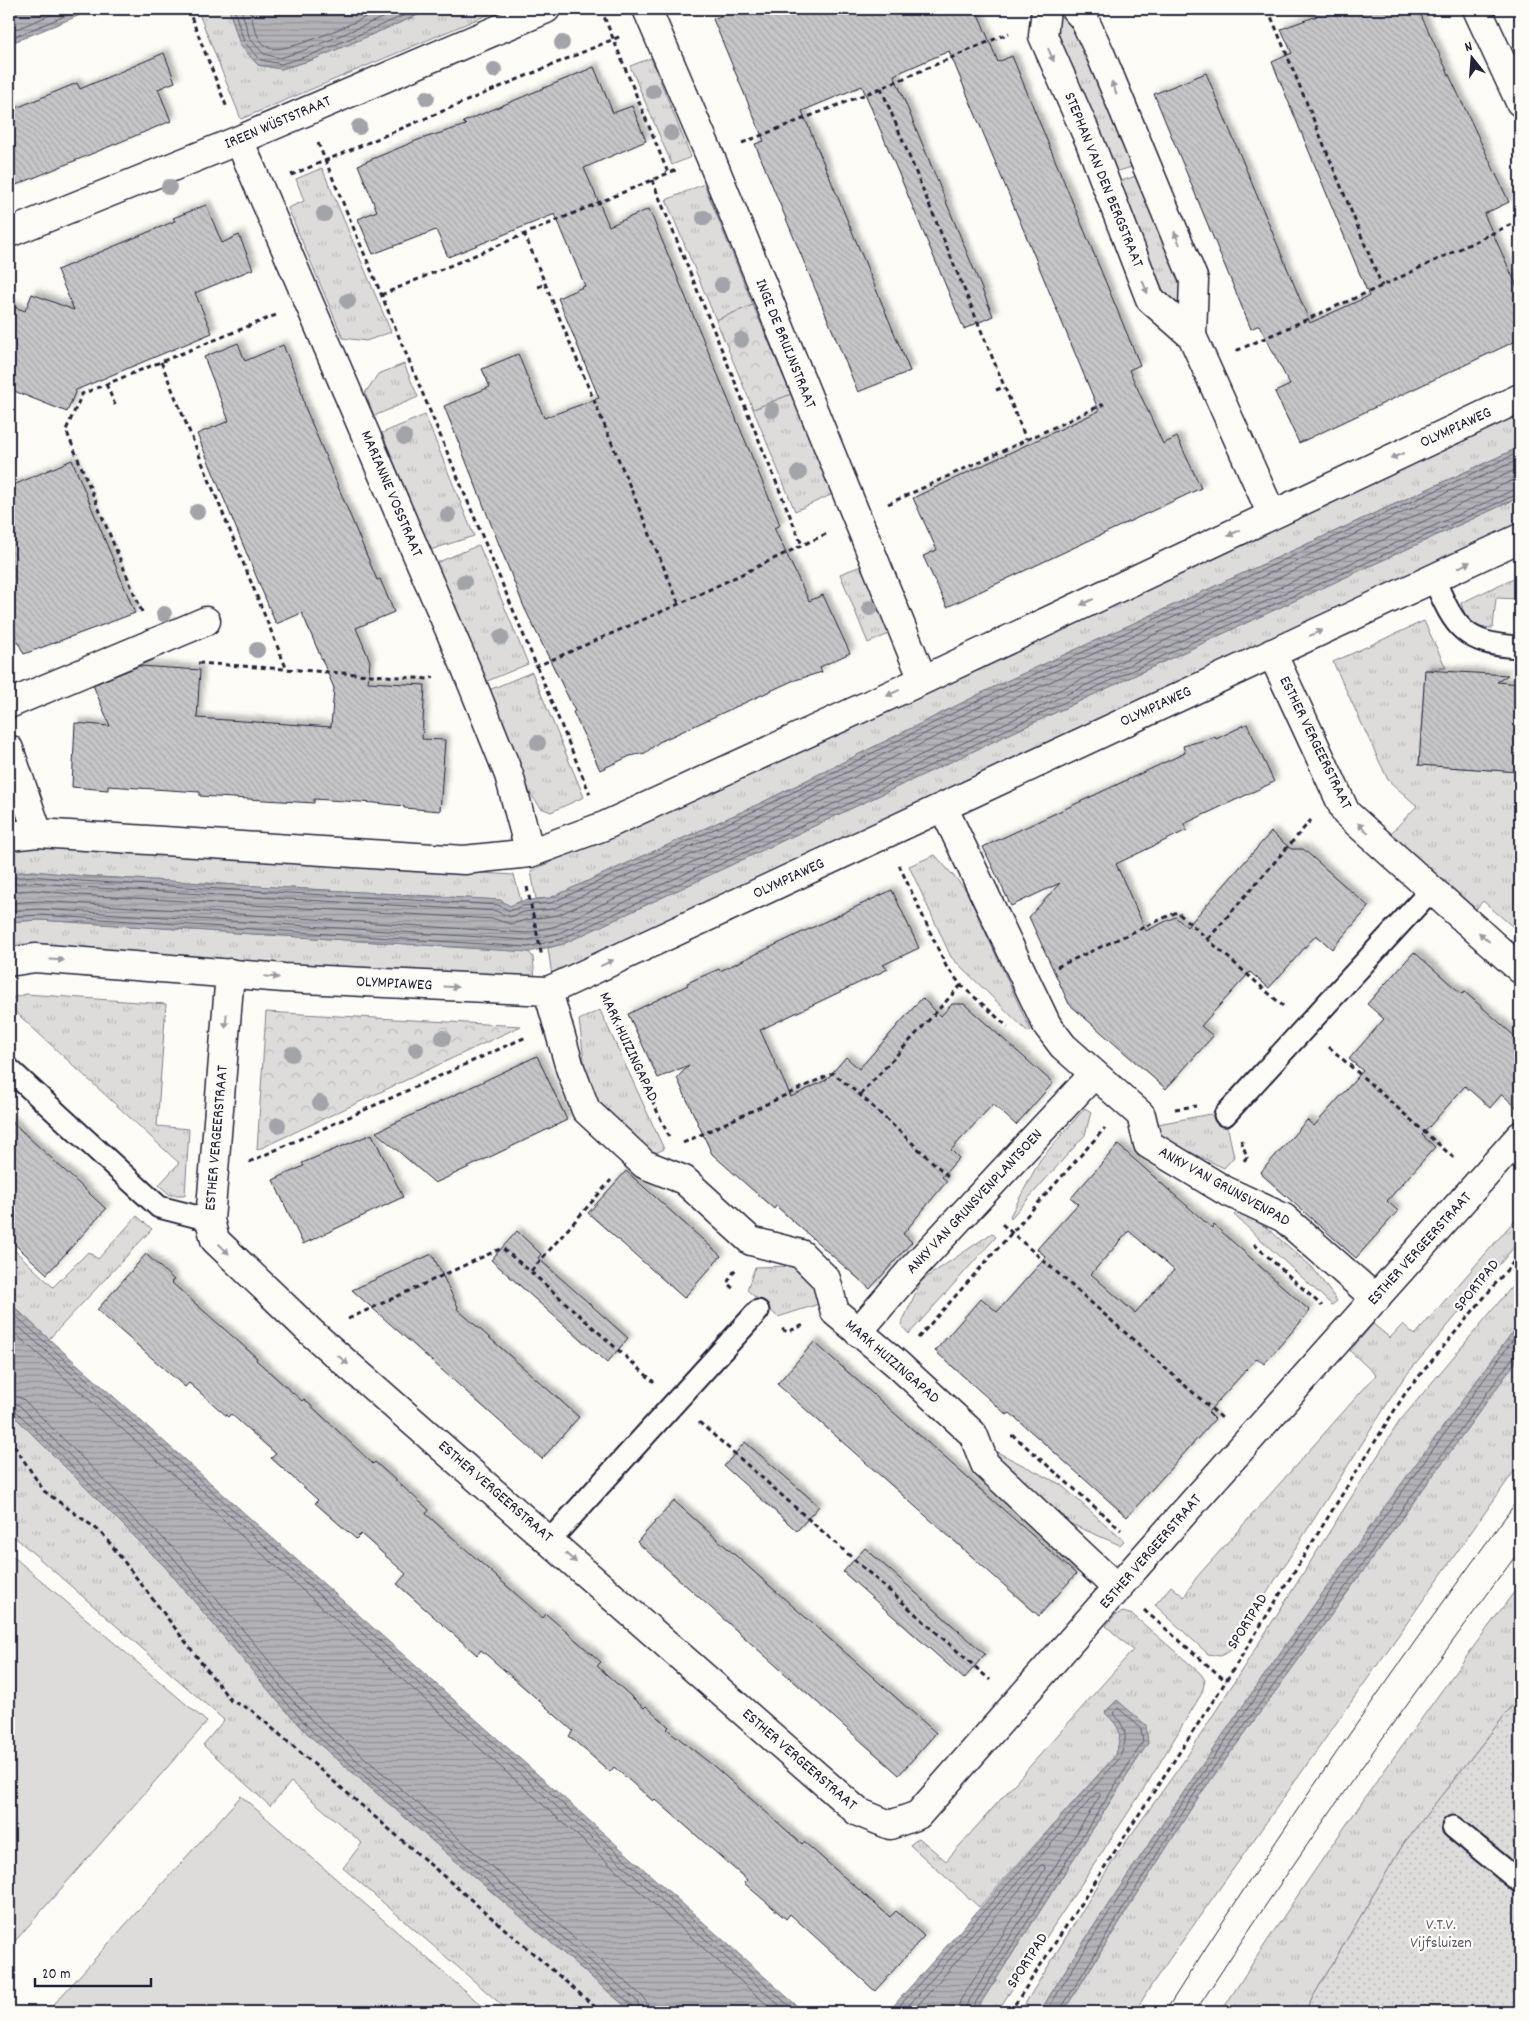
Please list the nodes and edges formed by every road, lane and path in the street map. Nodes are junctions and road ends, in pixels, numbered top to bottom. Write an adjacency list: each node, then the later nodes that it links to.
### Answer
1 (188, 9): 13 (path)
2 (546, 9): 12 (street, IREEN WÜSTSTRAAT)
3 (601, 9): 9 (path)
4 (1046, 9): 25 (street, STEPHAN VAN DEN BERGSTRAAT, one-way to 25)
5 (1075, 9): 25 (street, STEPHAN VAN DEN BERGSTRAAT, one-way to 5)
6 (1268, 9): 22 (path)
7 (1477, 9): 11 (street)
8 (650, 16): 9 (path); 35 (street, INGE DE BRUIJNSTRAAT)
9 (613, 40): 14 (path); 15 (path)
10 (881, 88): 28 (path)
11 (1520, 102)
12 (305, 112): 13 (street, IREEN WÜSTSTRAAT); 14 (path)
13 (240, 140): 17 (street, MARIANNE VOSSTRAAT); 19 (street, IREEN WÜSTSTRAAT)
14 (325, 160): 17 (path); 45 (path)
15 (668, 173)
16 (652, 180): 37 (path)
17 (260, 187): 24 (street, MARIANNE VOSSTRAAT)
18 (1520, 220): 22 (path)
19 (9, 233)
20 (524, 233): 21 (path)
21 (545, 284): 23 (path); 39 (path)
22 (1382, 286): 25 (path)
23 (538, 287)
24 (317, 320): 26 (path); 44 (street, MARIANNE VOSSTRAAT)
25 (1192, 336): 34 (street, STEPHAN VAN DEN BERGSTRAAT)
26 (161, 362): 27 (path); 46 (path)
27 (106, 384): 32 (path); 41 (path)
28 (1004, 386): 29 (path); 33 (path)
29 (996, 390)
30 (1520, 398): 34 (street, OLYMPIAWEG, one-way to 34)
31 (1104, 404): 33 (path)
32 (116, 407)
33 (1026, 439): 35 (path)
34 (1272, 515): 47 (street, OLYMPIAWEG, one-way to 47)
35 (857, 519): 37 (path); 47 (street, INGE DE BRUIJNSTRAAT)
36 (1520, 538): 38 (street, OLYMPIAWEG, one-way to 36)
37 (802, 544): 39 (path)
38 (1434, 579): 42 (lane); 43 (street, OLYMPIAWEG, one-way to 38)
39 (679, 604): 45 (path)
40 (206, 621): 41 (street)
41 (155, 643): 46 (path); 48 (street)
42 (1520, 647)
43 (1272, 653): 50 (street, ESTHER VERGEERSTRAAT); 51 (street, OLYMPIAWEG)
44 (465, 666): 46 (path); 56 (street, MARIANNE VOSSTRAAT)
45 (535, 667): 52 (path)
46 (287, 670)
47 (922, 680): 52 (street, OLYMPIAWEG, one-way to 52)
48 (9, 704)
49 (9, 749): 53 (street)
50 (1335, 792): 57 (street, ESTHER VERGEERSTRAAT, one-way to 50); 59 (path)
51 (943, 807): 54 (street, OLYMPIAWEG); 65 (street, ANKY VAN GRUNSVENPAD)
52 (604, 826): 56 (street, OLYMPIAWEG)
53 (38, 833): 55 (street, OLYMPIAWEG); 56 (street, OLYMPIAWEG)
54 (885, 834): 63 (street, OLYMPIAWEG, one-way to 54); 66 (path)
55 (9, 836)
56 (530, 853)
57 (1431, 890): 62 (street, ESTHER VERGEERSTRAAT, one-way to 57); 69 (lane)
58 (529, 897): 60 (path)
59 (1208, 939): 65 (path); 69 (path)
60 (542, 957)
61 (9, 962): 64 (street, OLYMPIAWEG, one-way to 64)
62 (1520, 969)
63 (593, 970): 67 (street, OLYMPIAWEG); 79 (path, MARK HUIZINGAPAD)
64 (230, 973): 67 (street, OLYMPIAWEG, one-way to 67); 81 (street, ESTHER VERGEERSTRAAT, one-way to 81)
65 (1024, 982): 72 (street, ANKY VAN GRUNSVENPAD)
66 (961, 985): 70 (path); 73 (path)
67 (548, 991): 68 (street, MARK HUIZINGAPAD)
68 (557, 1023): 77 (street, MARK HUIZINGAPAD); 78 (path)
69 (1306, 1027): 75 (lane); 80 (path)
70 (1009, 1028)
71 (9, 1069): 81 (lane)
72 (1094, 1074): 74 (street, ANKY VAN GRUNSVENPAD); 86 (street, ANKY VAN GRUNSVENPLANTSOEN)
73 (860, 1095)
74 (1127, 1104): 84 (street, ANKY VAN GRUNSVENPAD); 87 (path)
75 (1224, 1115)
76 (1520, 1136): 80 (street, ESTHER VERGEERSTRAAT)
77 (633, 1155): 79 (street, MARK HUIZINGAPAD); 83 (path)
78 (248, 1171)
79 (684, 1180): 86 (street, MARK HUIZINGAPAD)
80 (1481, 1181): 84 (street, ESTHER VERGEERSTRAAT)
81 (210, 1220): 90 (street, ESTHER VERGEERSTRAAT, one-way to 90)
82 (1520, 1254): 93 (path, SPORTPAD)
83 (530, 1271)
84 (1376, 1299): 91 (street, ESTHER VERGEERSTRAAT)
85 (758, 1311): 90 (lane)
86 (858, 1332): 87 (street, MARK HUIZINGAPAD)
87 (896, 1363): 88 (street, MARK HUIZINGAPAD)
88 (973, 1434): 91 (path); 92 (street, MARK HUIZINGAPAD)
89 (9, 1438): 96 (path)
90 (550, 1540): 92 (street, ESTHER VERGEERSTRAAT, one-way to 92)
91 (1148, 1553): 92 (street, ESTHER VERGEERSTRAAT)
92 (1118, 1589): 93 (path)
93 (1226, 1681): 97 (path, SPORTPAD)
94 (1452, 1827): 95 (lane)
95 (1520, 1882)
96 (601, 2012)
97 (1010, 2012)

